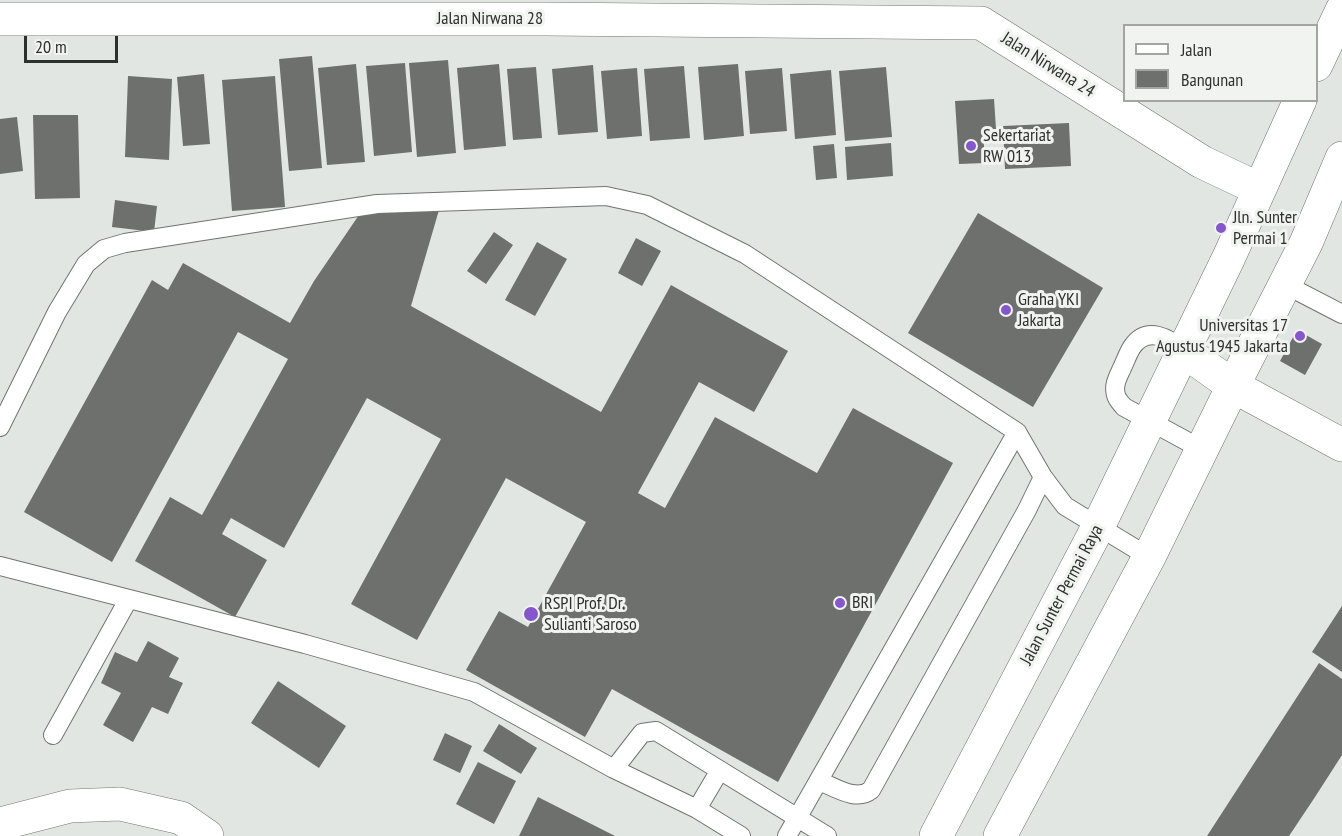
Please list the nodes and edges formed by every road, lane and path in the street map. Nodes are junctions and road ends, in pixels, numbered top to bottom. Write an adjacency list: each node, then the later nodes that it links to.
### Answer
1 (549, 10): 3 (street, Jalan Nirwana 28); 4 (street, Jalan Nirwana 28)
2 (1342, 10): 5 (street)
3 (980, 11): 8 (street, Jalan Nirwana 24)
4 (0, 19)
5 (1318, 63)
6 (1299, 102): 8 (street, Jalan Sunter Permai Raya)
7 (1342, 158): 9 (street)
8 (1259, 189): 11 (street, Jalan Sunter Permai Raya)
9 (1284, 284): 10 (lane); 12 (street)
10 (1342, 314)
11 (1184, 351): 12 (street); 13 (street, Jalan Sunter Permai Raya); 13 (lane)
12 (1233, 386): 16 (street); 17 (street)
13 (1149, 422): 17 (lane); 19 (street, Jalan Sunter Permai Raya)
14 (0, 427): 15 (lane)
15 (1017, 432): 18 (lane); 26 (lane)
16 (1342, 445)
17 (1203, 450): 20 (street)
18 (1043, 477): 19 (lane); 26 (lane)
19 (1098, 527): 20 (lane); 34 (street, Jalan Sunter Permai Raya)
20 (1149, 557): 35 (street)
21 (0, 566): 22 (lane)
22 (128, 600): 23 (lane); 24 (lane)
23 (53, 735)
24 (614, 769): 25 (lane); 27 (lane)
25 (720, 770): 27 (lane); 28 (lane)
26 (819, 781): 28 (lane)
27 (697, 809): 31 (lane)
28 (797, 817): 32 (lane); 33 (lane)
29 (0, 824): 30 (street)
30 (207, 836)
31 (741, 836)
32 (787, 836)
33 (827, 836)
34 (936, 836)
35 (1000, 836)

